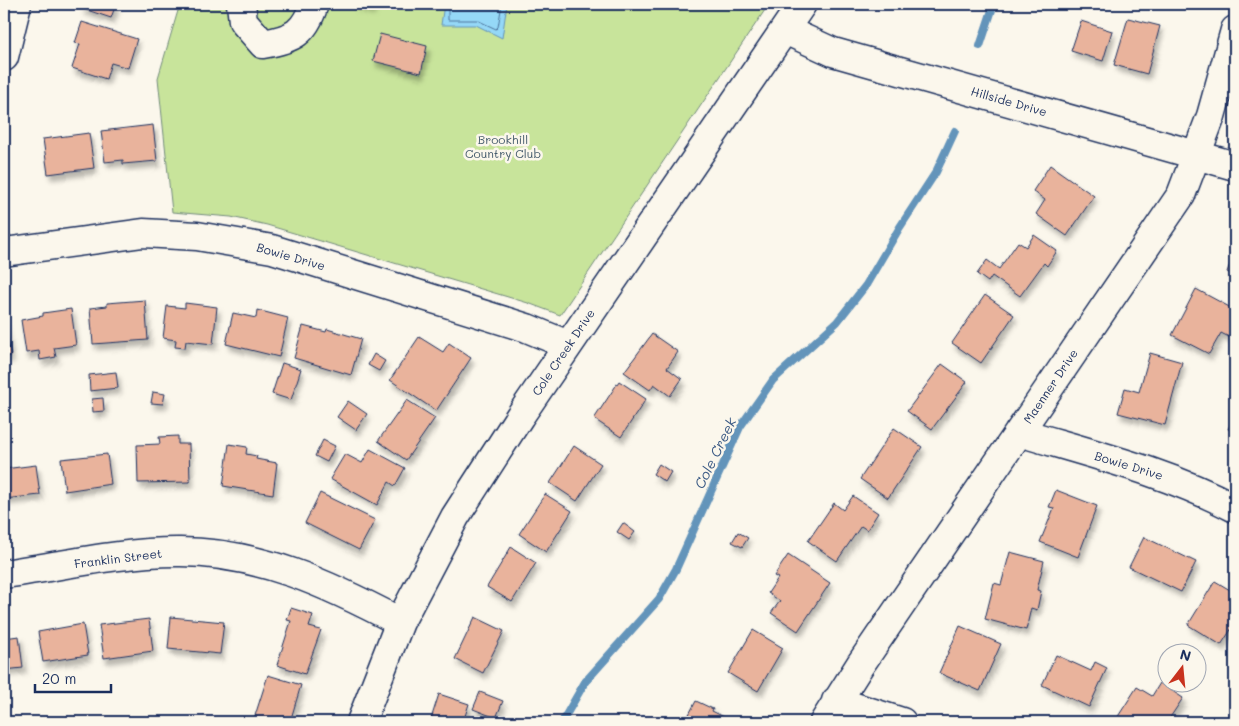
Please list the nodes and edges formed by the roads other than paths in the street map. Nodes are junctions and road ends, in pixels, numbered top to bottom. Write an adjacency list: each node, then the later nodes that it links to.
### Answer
1 (18, 4): 7 (street)
2 (241, 4): 3 (street)
3 (314, 4)
4 (802, 4): 5 (street, Cole Creek Drive)
5 (785, 30): 8 (street, Hillside Drive); 11 (street, Cole Creek Drive)
6 (1235, 30): 8 (street, Maenner Drive)
7 (4, 57)
8 (1197, 154): 9 (street, Hillside Drive); 12 (street, Maenner Drive)
9 (1235, 166)
10 (4, 252): 11 (street, Bowie Drive)
11 (568, 345): 15 (street, Cole Creek Drive)
12 (1018, 432): 13 (street, Bowie Drive); 16 (street, Maenner Drive)
13 (1235, 508)
14 (4, 574): 15 (street, Franklin Street)
15 (400, 622): 17 (street, Cole Creek Drive)
16 (830, 712): 18 (street)
17 (362, 722)
18 (902, 722)

